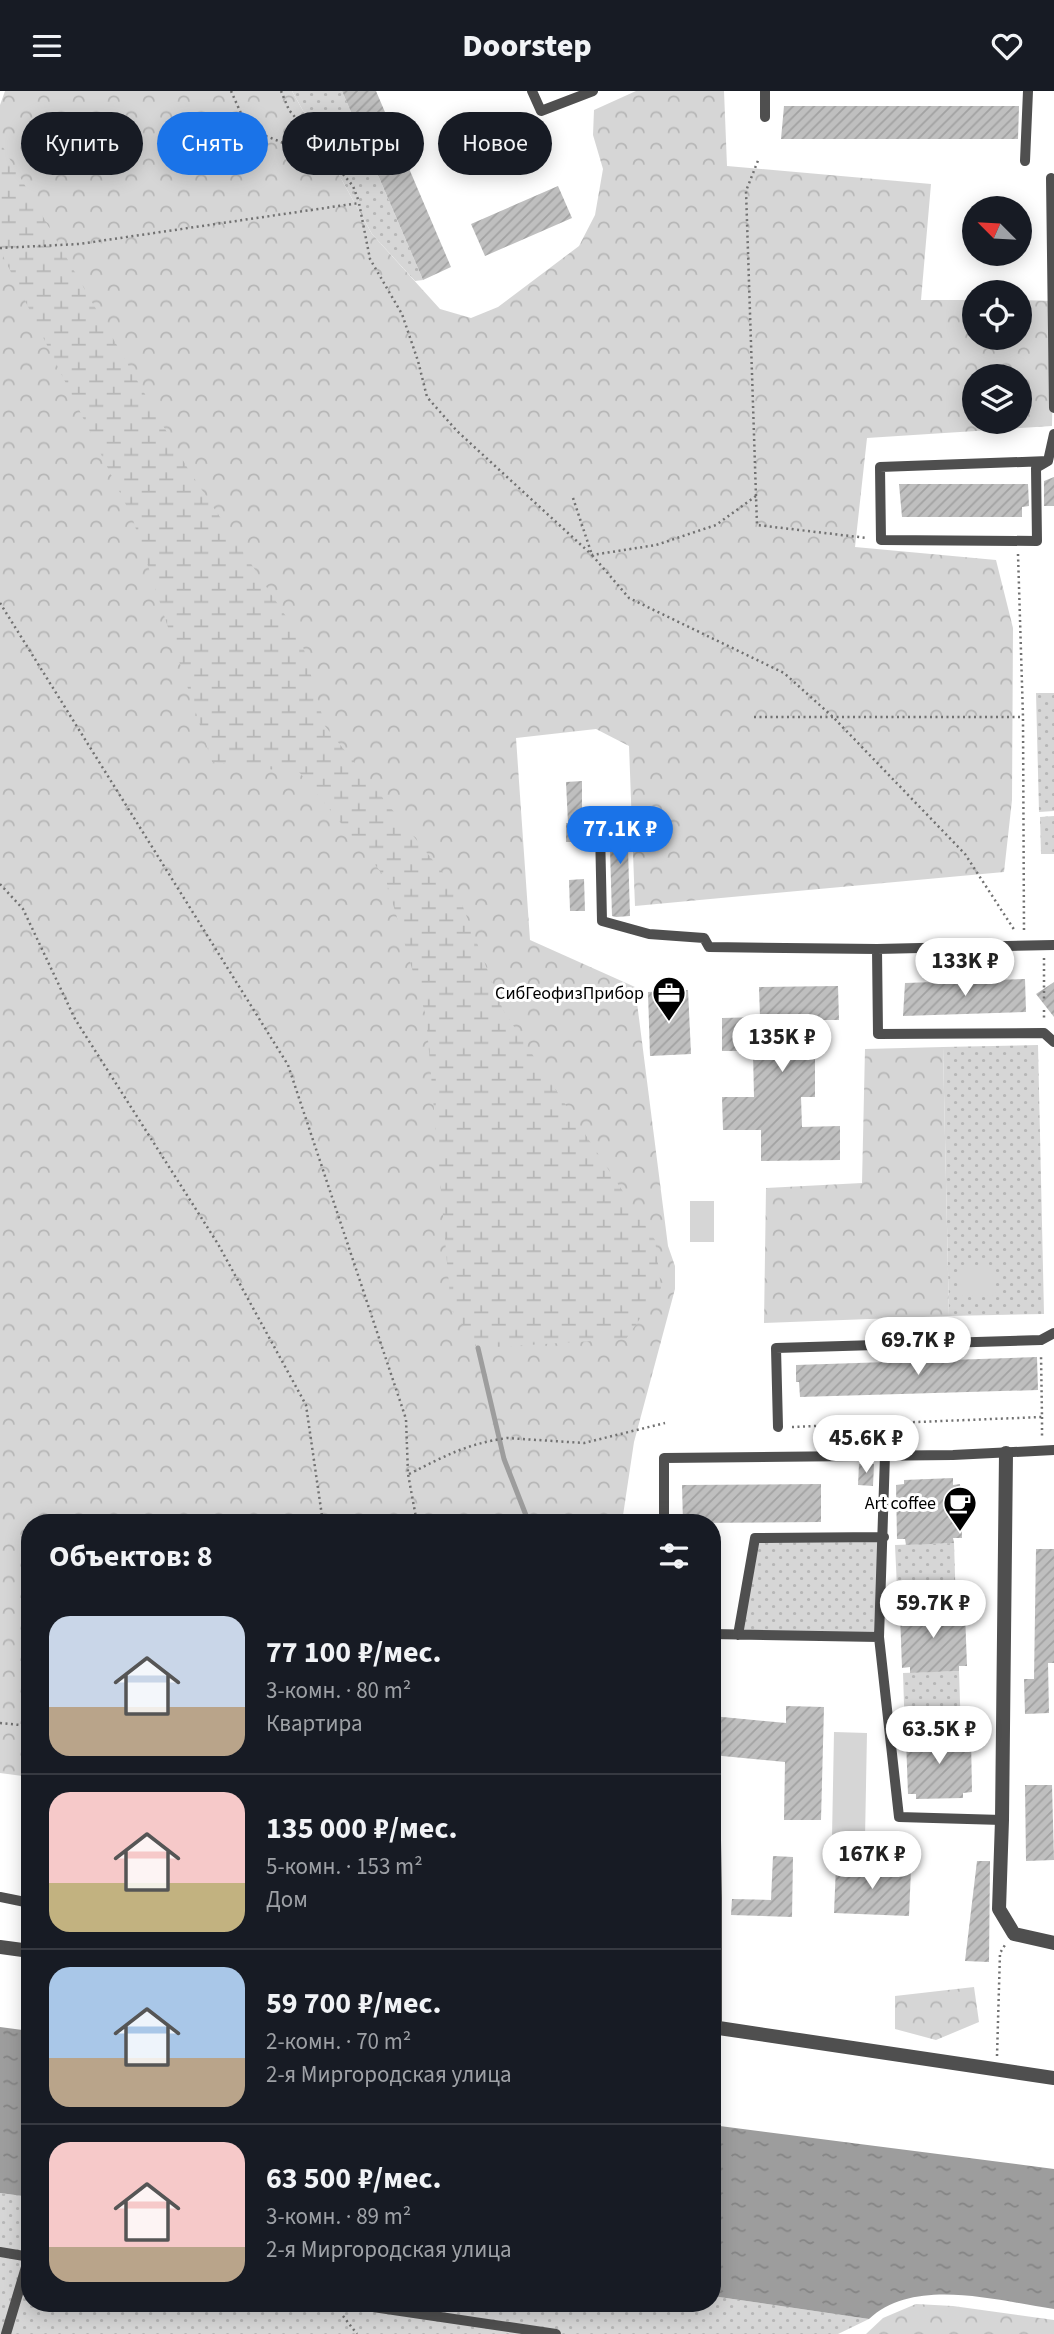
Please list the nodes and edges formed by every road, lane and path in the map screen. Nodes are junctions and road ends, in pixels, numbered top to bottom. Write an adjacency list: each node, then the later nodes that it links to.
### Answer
1 (231, 91): 10 (path)
2 (281, 91): 8 (path)
3 (532, 91): 7 (lane)
4 (593, 91): 7 (lane)
5 (765, 91): 9 (lane)
6 (1028, 91): 12 (lane)
7 (576, 94)
8 (291, 112)
9 (765, 117)
10 (282, 142)
11 (760, 158): 20 (path)
12 (1025, 161)
13 (343, 175): 15 (path)
14 (1051, 178): 17 (lane)
15 (359, 203): 16 (path); 24 (path)
16 (0, 248)
17 (1054, 408)
18 (1054, 434): 19 (lane)
19 (1048, 461): 22 (lane); 23 (lane)
20 (756, 496): 22 (path); 24 (path)
21 (573, 498): 24 (path)
22 (881, 540): 23 (lane)
23 (1018, 541): 28 (path)
24 (592, 555): 27 (path)
25 (0, 603): 44 (path)
26 (754, 717): 27 (path)
27 (833, 717): 28 (path); 32 (path)
28 (1023, 717): 32 (path)
29 (600, 830): 33 (lane)
30 (0, 884): 45 (path)
31 (1049, 945): 32 (lane); 34 (path)
32 (1024, 946): 33 (lane)
33 (877, 949): 35 (lane)
34 (1044, 1000)
35 (1054, 1042)
36 (1054, 1333): 37 (lane)
37 (1041, 1340): 38 (path); 40 (lane)
38 (1042, 1417): 40 (path); 41 (path)
39 (665, 1423): 44 (path)
40 (778, 1427)
41 (1048, 1451): 42 (lane)
42 (1006, 1453): 43 (lane); 54 (street)
43 (885, 1455): 47 (lane); 48 (lane)
44 (408, 1474): 46 (path)
45 (322, 1514)
46 (415, 1514)
47 (664, 1514)
48 (884, 1537): 50 (lane); 51 (lane)
49 (721, 1634): 50 (lane)
50 (738, 1635): 51 (lane)
51 (879, 1637): 54 (lane)
52 (0, 1723): 53 (path)
53 (21, 1725)
54 (1002, 1820): 57 (street)
55 (0, 1897): 56 (lane)
56 (21, 1901)
57 (1014, 1934): 58 (street); 62 (path)
58 (1054, 1943)
59 (0, 1947): 60 (street)
60 (21, 1950)
61 (721, 2022): 62 (street)
62 (997, 2070): 63 (street)
63 (1054, 2078)
64 (0, 2252): 65 (lane)
65 (21, 2256)
66 (21, 2284): 69 (lane)
67 (345, 2312): 70 (path)
68 (376, 2312): 71 (lane)
69 (6, 2334)
70 (357, 2334)
71 (556, 2334)

